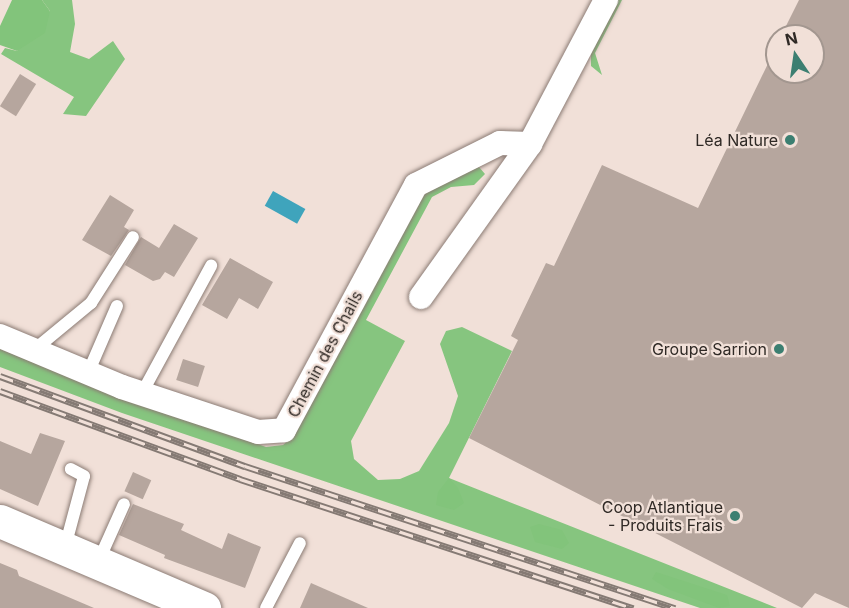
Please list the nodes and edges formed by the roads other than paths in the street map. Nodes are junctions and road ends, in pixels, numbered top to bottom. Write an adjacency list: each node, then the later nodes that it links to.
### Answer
1 (606, 0): 2 (street)
2 (530, 144): 5 (street); 10 (street, Chemin des Chails)
3 (132, 237): 8 (lane)
4 (210, 266): 10 (lane)
5 (421, 297)
6 (117, 306): 9 (lane)
7 (0, 336): 8 (street, Chemin des Chails)
8 (34, 350): 9 (street, Chemin des Chails)
9 (88, 373): 10 (street, Chemin des Chails)
10 (142, 393)
11 (71, 469): 15 (lane)
12 (124, 504): 16 (lane)
13 (0, 521): 15 (street)
14 (300, 543): 18 (lane)
15 (65, 549): 16 (street)
16 (98, 563): 17 (street)
17 (204, 608)
18 (266, 608)

